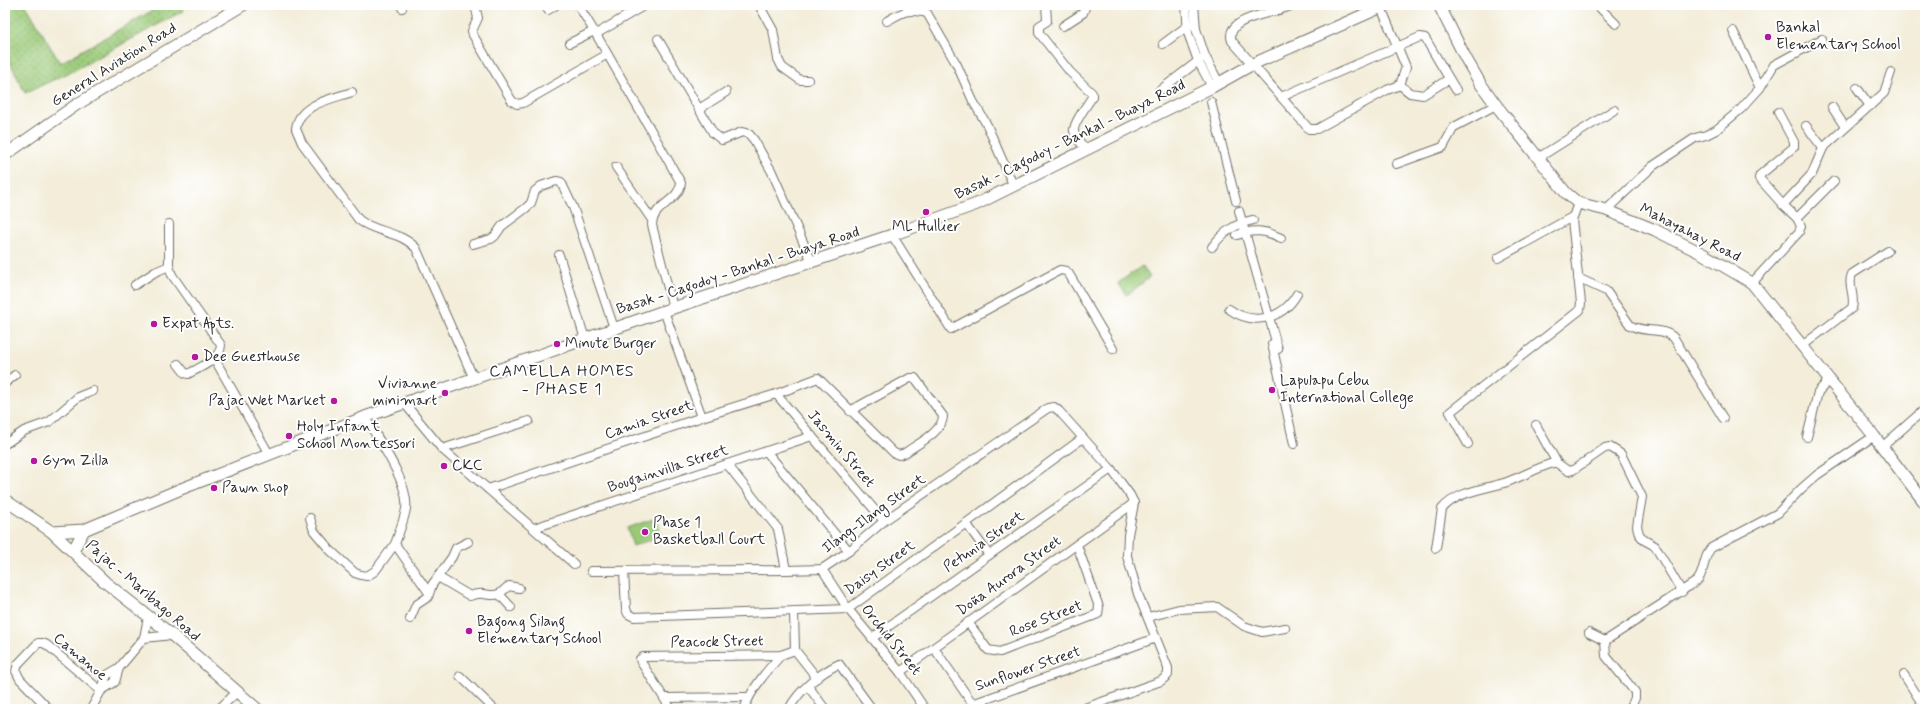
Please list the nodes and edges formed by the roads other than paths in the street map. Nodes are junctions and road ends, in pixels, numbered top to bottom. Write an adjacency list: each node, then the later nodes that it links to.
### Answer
1 (243, 5): 53 (street, General Aviation Road)
2 (475, 5): 27 (street)
3 (556, 5): 14 (street)
4 (578, 5): 21 (street)
5 (645, 5): 21 (street)
6 (759, 5): 32 (street)
7 (1046, 5): 52 (street)
8 (1086, 5): 19 (street)
9 (1292, 5): 29 (street)
10 (1439, 5): 43 (street)
11 (1597, 5): 17 (street)
12 (1382, 6): 26 (street); 29 (street, Basak - Cagodoy - Bankal - Buaya Road)
13 (1193, 7): 16 (street); 18 (street)
14 (548, 10)
15 (887, 21): 58 (street)
16 (1195, 21): 18 (street); 28 (street)
17 (1616, 24)
18 (1187, 25): 25 (street); 28 (street)
19 (1063, 26)
20 (1732, 31): 35 (street)
21 (595, 33): 24 (street); 27 (street)
22 (658, 39): 46 (street)
23 (1822, 39): 35 (street)
24 (570, 43)
25 (1163, 44)
26 (1398, 47): 31 (street); 34 (street); 41 (street)
27 (606, 55): 66 (street)
28 (1201, 59): 33 (street); 38 (street)
29 (1254, 64): 33 (street, Basak - Cagodoy - Bankal - Buaya Road); 41 (street)
30 (1891, 72): 44 (street)
31 (1449, 79): 34 (street); 37 (street)
32 (808, 80)
33 (1216, 85): 52 (street, Basak - Cagodoy - Bankal - Buaya Road)
34 (1400, 85): 41 (street)
35 (1760, 88): 62 (street)
36 (1857, 88): 44 (street)
37 (1456, 90)
38 (1159, 91)
39 (352, 92): 95 (street)
40 (726, 92): 46 (street)
41 (1281, 97)
42 (1210, 102): 59 (street)
43 (1496, 106): 54 (street); 55 (street)
44 (1870, 106): 50 (street)
45 (1832, 107): 50 (street)
46 (699, 109): 79 (street)
47 (1614, 110): 54 (street)
48 (1778, 112): 61 (street)
49 (1806, 126): 51 (street)
50 (1845, 127): 51 (street)
51 (1823, 148): 61 (street)
52 (1086, 150): 58 (street, Basak - Cagodoy - Bankal - Buaya Road)
53 (5, 155)
54 (1538, 158): 60 (street)
55 (1396, 164)
56 (616, 167): 66 (street)
57 (1834, 181): 65 (street)
58 (1014, 187): 71 (street, Basak - Cagodoy - Bankal - Buaya Road)
59 (1236, 201)
60 (1578, 204): 62 (street, Mahayahay Road); 64 (street)
61 (1783, 205): 65 (street)
62 (1606, 210): 82 (street, Mahayahay Road)
63 (1239, 211): 68 (street)
64 (1572, 217): 78 (street); 81 (street)
65 (1797, 218): 82 (street)
66 (652, 220): 85 (street)
67 (1253, 220): 68 (street)
68 (1243, 223): 70 (street); 75 (street)
69 (169, 224): 80 (street)
70 (1246, 232): 72 (street); 73 (street); 87 (street)
71 (892, 235): 79 (street, Basak - Cagodoy - Bankal - Buaya Road); 91 (street)
72 (1237, 235)
73 (1281, 238)
74 (473, 244): 88 (street)
75 (1212, 247)
76 (1888, 251): 90 (street)
77 (559, 255): 89 (street)
78 (1498, 258)
79 (812, 262): 85 (street, Basak - Cagodoy - Bankal - Buaya Road)
80 (169, 266): 83 (street); 92 (street)
81 (1578, 278): 105 (street); 114 (street)
82 (1752, 283): 90 (street, Mahayahay Road)
83 (135, 285)
84 (1297, 294): 87 (street)
85 (669, 309): 88 (street, Basak - Cagodoy - Bankal - Buaya Road); 104 (street)
86 (1229, 309): 87 (street)
87 (1270, 318): 113 (street)
88 (614, 328): 89 (street, Basak - Cagodoy - Bankal - Buaya Road)
89 (584, 339): 95 (street, Basak - Cagodoy - Bankal - Buaya Road)
90 (1802, 346): 96 (street, Mahayahay Road)
91 (1113, 349)
92 (214, 358): 93 (street); 118 (street)
93 (178, 364)
94 (15, 375): 97 (street)
95 (474, 379): 100 (street, Basak - Cagodoy - Bankal - Buaya Road)
96 (1829, 380): 109 (street, Mahayahay Road); 110 (street)
97 (5, 383)
98 (93, 391): 112 (street)
99 (776, 394): 102 (street, Camia Street); 104 (street, Camia Street); 108 (street, Jasmin Street)
100 (405, 404): 103 (street, Basak - Cagodoy - Bankal - Buaya Road); 116 (street)
101 (1925, 409): 115 (street)
102 (850, 411): 102 (street)
103 (365, 417): 118 (street, Basak - Cagodoy - Bankal - Buaya Road); 133 (street)
104 (702, 417): 122 (street, Camia Street)
105 (1723, 418)
106 (529, 421): 116 (street)
107 (1536, 425): 119 (street)
108 (812, 436): 117 (street, Bougainvilla Street); 127 (street, Jasmin Street)
109 (1874, 436): 115 (street, Mahayahay Road); 146 (street)
110 (1807, 437)
111 (1083, 438): 121 (street); 127 (street, Ilang-Ilang Street); 128 (street, Daisy Street)
112 (5, 444)
113 (1294, 444)
114 (1468, 444)
115 (1882, 447): 125 (street, Mahayahay Road)
116 (442, 449): 122 (street)
117 (766, 451): 120 (street, Bougainvilla Street); 137 (street)
118 (269, 454): 130 (street, Basak - Cagodoy - Bankal - Buaya Road)
119 (1557, 463): 135 (street); 146 (street)
120 (727, 464): 129 (street, Bougainvilla Street); 141 (street)
121 (1111, 469): 124 (street); 138 (street, Petunia Street)
122 (488, 489): 129 (street)
123 (5, 500): 131 (street, Pajac - Maribago Road)
124 (1134, 503): 134 (street, Doña Aurora Street); 153 (street)
125 (1925, 503)
126 (310, 518): 133 (street)
127 (884, 521): 137 (street, Ilang-Ilang Street)
128 (966, 523): 138 (street); 150 (street, Daisy Street)
129 (534, 528): 139 (street)
130 (84, 530): 131 (street, Basak - Cagodoy - Bankal - Buaya Road); 136 (street)
131 (52, 532): 136 (street, Pajac - Maribago Road)
132 (468, 542): 144 (street)
133 (396, 544): 147 (street)
134 (1077, 545): 155 (street, Doña Aurora Street); 155 (street, Rose Street)
135 (1436, 548)
136 (73, 551): 152 (street, Pajac - Maribago Road)
137 (849, 551): 140 (street, Ilang-Ilang Street)
138 (989, 555): 160 (street, Petunia Street)
139 (574, 564)
140 (822, 568): 141 (street, Ilang-Ilang Street); 150 (street, Orchid Street)
141 (786, 570): 143 (street, Ilang-Ilang Street)
142 (590, 571): 143 (street, Ilang-Ilang Street)
143 (624, 572): 151 (street, Daisy Street)
144 (438, 577): 147 (street); 148 (street)
145 (519, 588): 148 (street)
146 (1682, 592): 162 (street)
147 (429, 593): 154 (street)
148 (499, 594): 149 (street)
149 (511, 607)
150 (848, 609): 151 (street, Daisy Street); 160 (street, Orchid Street)
151 (794, 612): 164 (street)
152 (148, 617): 158 (street, Pajac - Maribago Road); 159 (street)
153 (1148, 617): 156 (street); 161 (street)
154 (410, 619)
155 (968, 622): 163 (street, Doña Aurora Street)
156 (1285, 628)
157 (1589, 633): 162 (street)
158 (172, 635): 159 (street); 172 (street, Pajac - Maribago Road)
159 (144, 638): 171 (street)
160 (872, 638): 166 (street, Orchid Street)
161 (1156, 638): 163 (street, Sunflower Street); 187 (street)
162 (1605, 641): 188 (street)
163 (934, 648): 166 (street, Doña Aurora Street)
164 (795, 650): 165 (street, Peacock Street); 169 (street)
165 (781, 655): 173 (street); 174 (street, Peacock Street)
166 (900, 672): 186 (street, Orchid Street)
167 (1904, 675): 175 (street)
168 (460, 676): 180 (street)
169 (817, 678): 170 (street); 185 (street)
170 (808, 686): 183 (street); 184 (street)
171 (101, 691): 176 (street, Camanoe); 177 (street, Camanoe)
172 (237, 692): 178 (street); 179 (street, Pajac - Maribago Road)
173 (748, 697): 174 (street); 182 (street)
174 (664, 698): 181 (street)
175 (1925, 708)
176 (49, 709)
177 (91, 709)
178 (218, 709)
179 (257, 709)
180 (494, 709)
181 (671, 709)
182 (744, 709)
183 (789, 709)
184 (825, 709)
185 (872, 709)
186 (925, 709)
187 (1082, 709)
188 (1630, 709)

